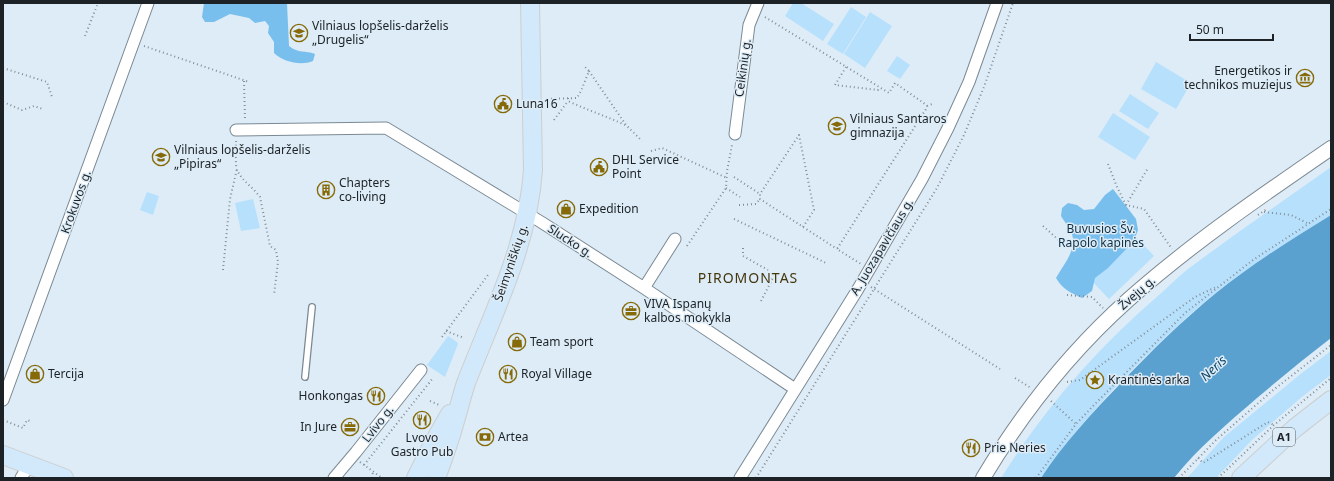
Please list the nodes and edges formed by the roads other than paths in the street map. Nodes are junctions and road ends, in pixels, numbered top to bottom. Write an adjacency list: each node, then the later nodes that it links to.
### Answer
1 (148, 3): 16 (street, Krokuvos g.)
2 (530, 3): 8 (main road, Šeimyniškių g.)
3 (758, 3): 6 (street, Ceikinių g.)
4 (997, 3): 14 (street, A. Juozapavičiaus g.)
5 (241, 130): 8 (street, Slucko g.)
6 (734, 134)
7 (1331, 148): 25 (street, Žvejų g.)
8 (527, 213): 10 (street, Slucko g.); 15 (main road, Šeimyniškių g.)
9 (675, 239): 10 (street)
10 (644, 288): 14 (street, Slucko g.)
11 (312, 307): 13 (lane)
12 (421, 370): 21 (street, Lvivo g.)
13 (304, 377)
14 (795, 389): 24 (street, A. Juozapavičiaus g.)
15 (461, 396): 22 (main road, Šeimyniškių g.); 23 (main road, Šeimyniškių g.)
16 (3, 400)
17 (1331, 400): 26 (main road, A1)
18 (3, 455): 19 (main road)
19 (25, 472): 20 (main road)
20 (64, 478)
21 (334, 478)
22 (416, 478)
23 (436, 478)
24 (740, 478)
25 (983, 478)
26 (1241, 478)

